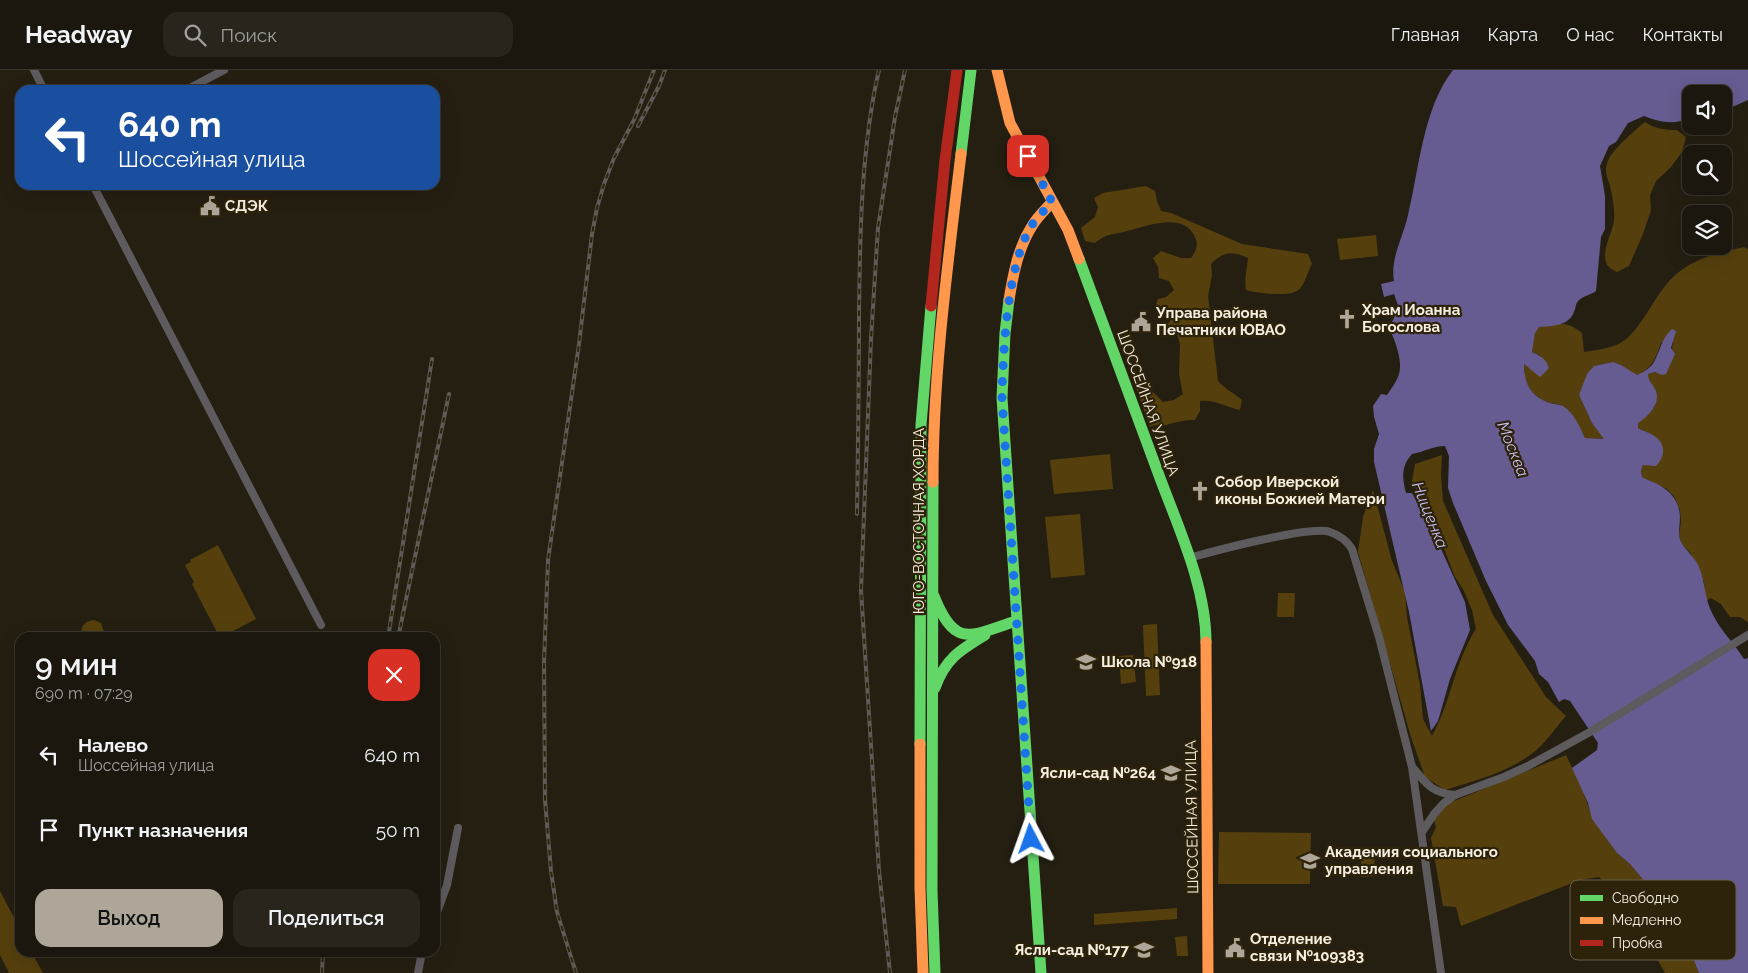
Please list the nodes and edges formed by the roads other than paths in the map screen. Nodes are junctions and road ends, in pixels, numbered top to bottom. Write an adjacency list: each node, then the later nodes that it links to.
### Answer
1 (34, 70): 6 (street)
2 (224, 70): 7 (street)
3 (957, 70): 24 (main road, ЮГО-ВОСТОЧНАЯ ХОРДА)
4 (971, 70): 11 (main road, ЮГО-ВОСТОЧНАЯ ХОРДА)
5 (997, 70): 9 (main road, ШОССЕЙНАЯ УЛИЦА)
6 (42, 85)
7 (196, 85)
8 (96, 190): 13 (street)
9 (1052, 202): 10 (main road, ШОССЕЙНАЯ УЛИЦА); 12 (main road)
10 (1189, 558): 17 (street); 27 (main road, ШОССЕЙНАЯ УЛИЦА)
11 (934, 594): 14 (main road); 16 (main road, ЮГО-ВОСТОЧНАЯ ХОРДА)
12 (1016, 621): 14 (main road); 26 (main road)
13 (321, 625)
14 (999, 626): 16 (main road)
15 (1748, 635): 18 (street)
16 (933, 696): 25 (main road, ЮГО-ВОСТОЧНАЯ ХОРДА)
17 (1412, 767): 18 (street); 20 (street)
18 (1455, 795): 20 (street)
19 (458, 828): 21 (street)
20 (1422, 832): 28 (street)
21 (440, 904)
22 (421, 957): 23 (street)
23 (418, 973)
24 (923, 973)
25 (936, 973)
26 (1041, 973)
27 (1208, 973)
28 (1441, 973)

